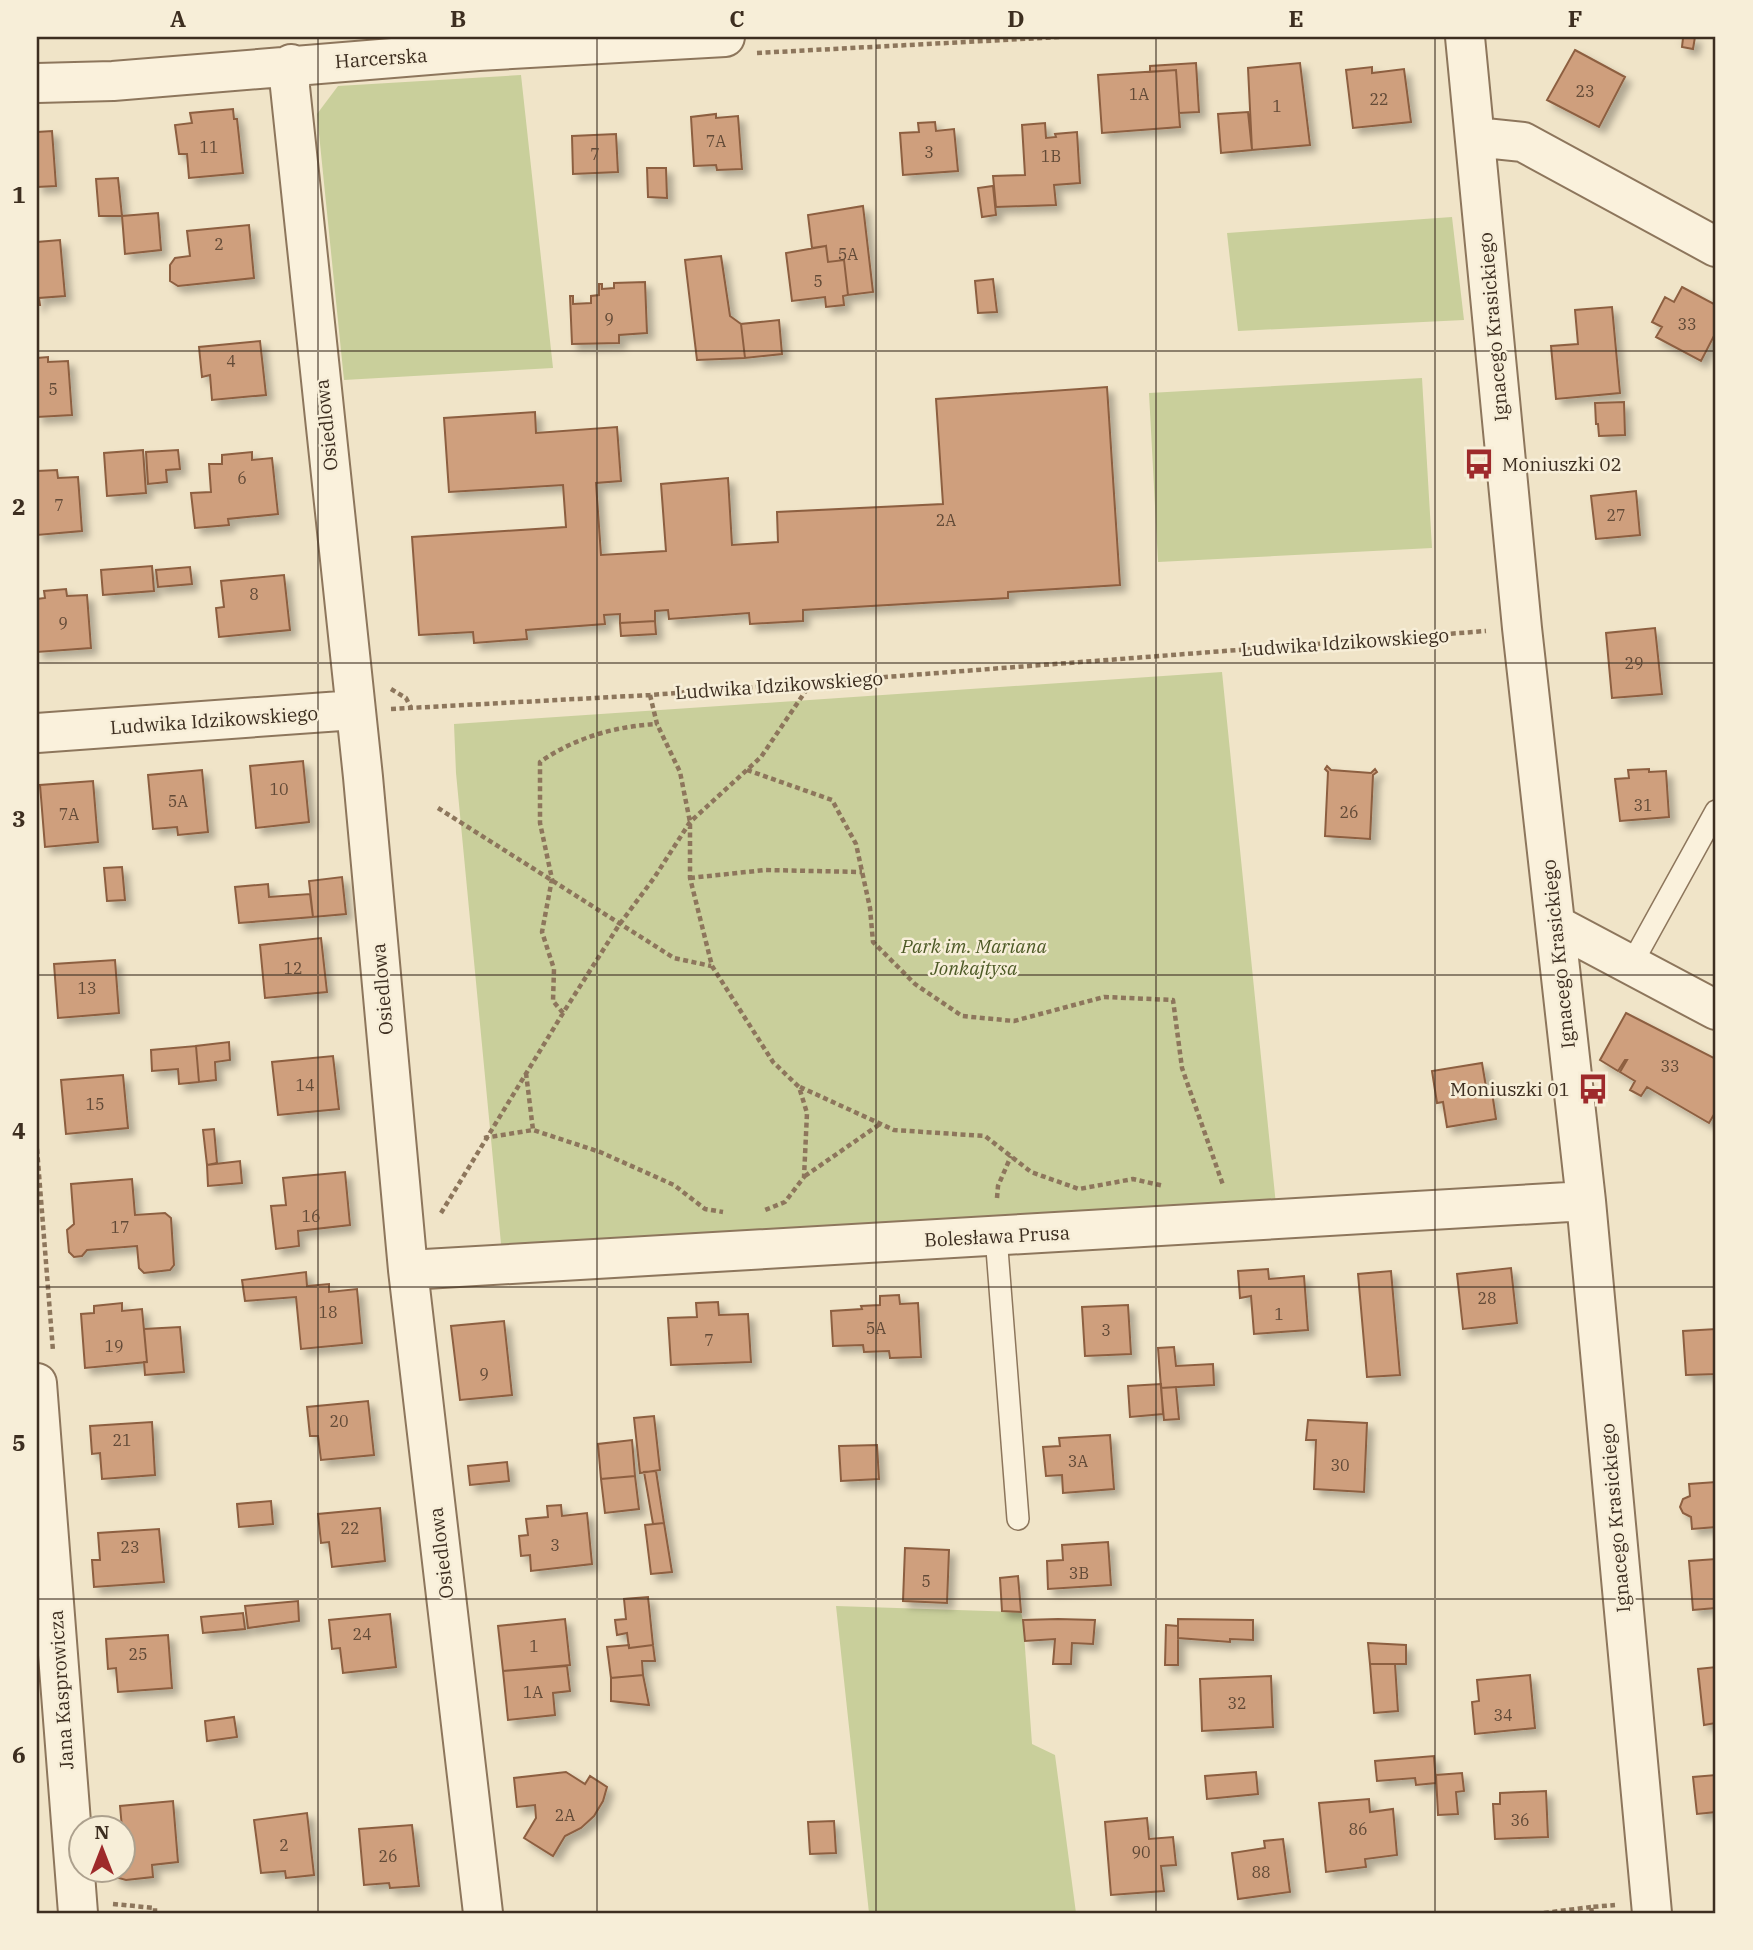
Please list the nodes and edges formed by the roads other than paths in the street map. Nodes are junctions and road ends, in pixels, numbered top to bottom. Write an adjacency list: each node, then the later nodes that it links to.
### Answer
1 (1465, 37): 5 (street, Ignacego Krasickiego)
2 (736, 45): 3 (street, Harcerska)
3 (291, 64): 4 (street, Harcerska); 7 (street, Osiedlowa)
4 (37, 83)
5 (1475, 136): 6 (street); 10 (street, Ignacego Krasickiego)
6 (1716, 247)
7 (355, 710): 8 (street, Ludwika Idzikowskiego); 15 (street, Osiedlowa)
8 (37, 733)
9 (1716, 811): 11 (lane)
10 (1556, 925): 11 (street); 13 (street, Ignacego Krasickiego)
11 (1631, 965): 12 (street)
12 (1716, 1010)
13 (1586, 1201): 14 (street, Bolesława Prusa); 20 (street, Ignacego Krasickiego)
14 (996, 1236): 15 (street, Bolesława Prusa); 17 (lane)
15 (408, 1269): 19 (street, Osiedlowa)
16 (37, 1382): 18 (street, Jana Kasprowicza)
17 (1018, 1519)
18 (78, 1913)
19 (483, 1913)
20 (1652, 1913)

